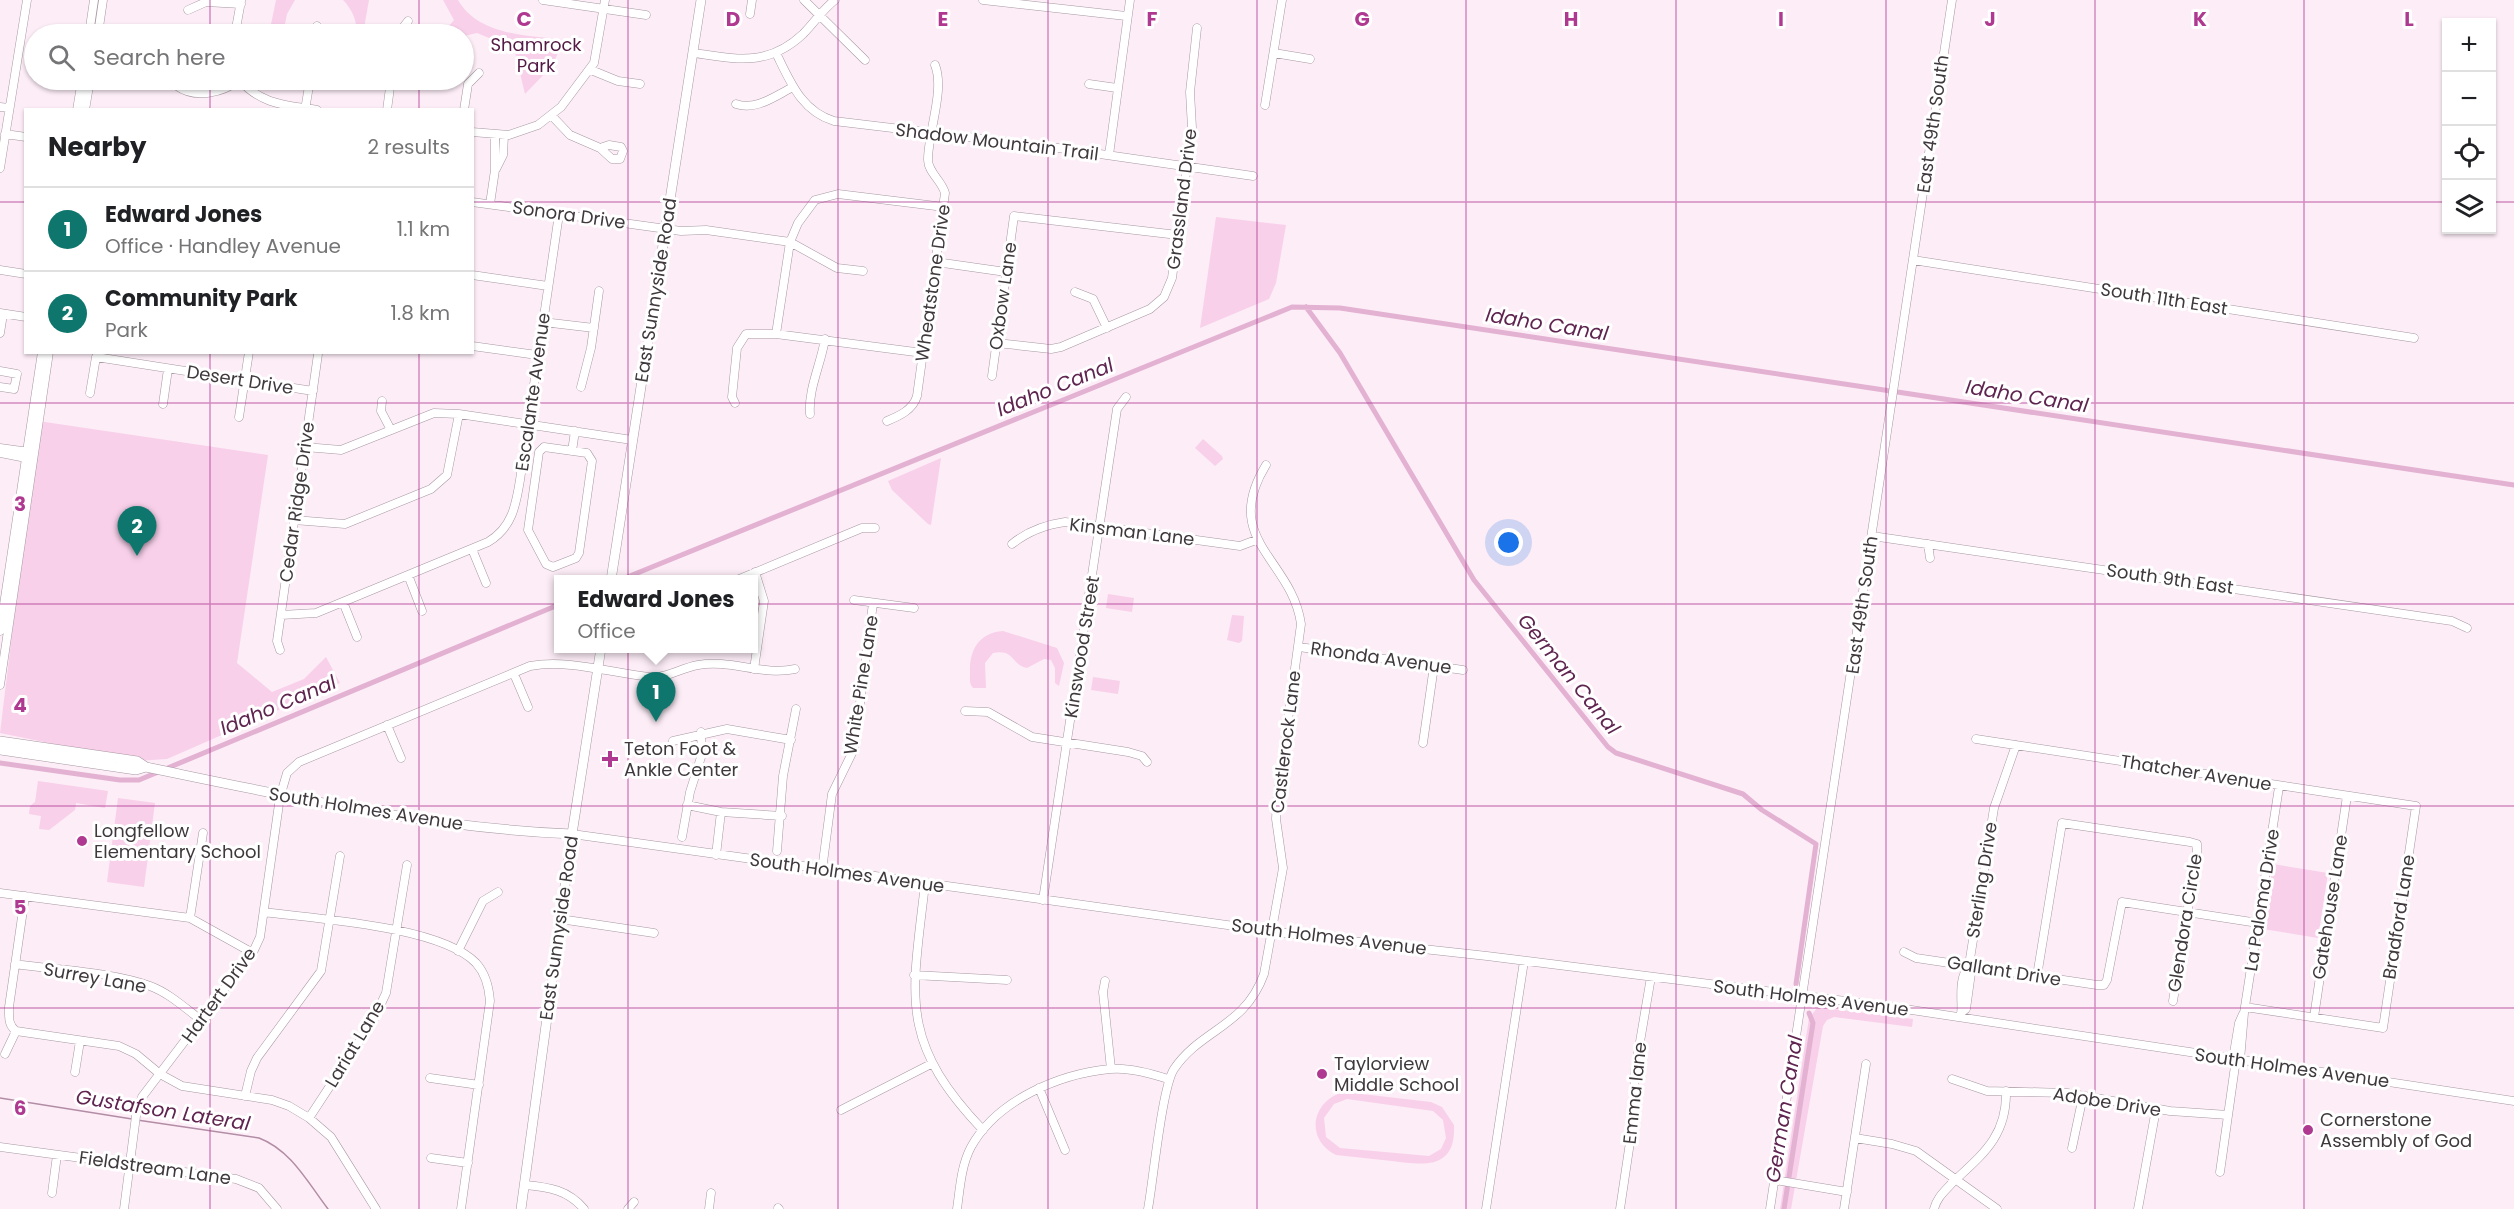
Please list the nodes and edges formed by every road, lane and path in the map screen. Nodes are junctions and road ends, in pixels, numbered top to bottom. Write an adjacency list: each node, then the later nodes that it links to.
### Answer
1 (27, 0): 49 (street)
2 (94, 0): 21 (street)
3 (103, 0): 22 (street)
4 (543, 0): 14 (street)
5 (701, 0): 26 (main road, East Sunnyside Road)
6 (752, 0): 16 (street)
7 (804, 0): 18 (street)
8 (835, 0): 18 (street)
9 (983, 0): 19 (street)
10 (1130, 0): 19 (street)
11 (1282, 0): 28 (street)
12 (1952, 0): 74 (street, East 49th South)
13 (241, 2): 15 (street); 23 (street)
14 (605, 4): 17 (street); 32 (street)
15 (188, 10)
16 (750, 14)
17 (646, 15)
18 (820, 16): 27 (street); 30 (street)
19 (1126, 16): 38 (street)
20 (408, 21): 24 (street)
21 (90, 24)
22 (99, 24)
23 (238, 24)
24 (406, 24)
25 (1197, 28): 64 (street, Grassland Drive)
26 (694, 53): 27 (street); 71 (main road, East Sunnyside Road)
27 (776, 53): 37 (street, Shadow Mountain Trail)
28 (1274, 53): 29 (street); 48 (street)
29 (1310, 58)
30 (865, 60)
31 (935, 65): 59 (street, Wheatstone Drive)
32 (591, 70): 35 (street); 56 (street)
33 (479, 74): 34 (street)
34 (474, 79)
35 (640, 84)
36 (1089, 84): 38 (street)
37 (793, 87): 47 (street); 59 (street, Shadow Mountain Trail)
38 (1117, 88): 63 (street)
39 (80, 90): 50 (street)
40 (89, 90): 51 (street)
41 (185, 90): 42 (street)
42 (220, 90)
43 (251, 90): 52 (street)
44 (309, 90): 53 (street)
45 (390, 90): 54 (street)
46 (467, 90): 55 (street)
47 (736, 104)
48 (1265, 105)
49 (4, 108): 58 (street)
50 (77, 108)
51 (86, 108)
52 (300, 108)
53 (306, 108)
54 (387, 108)
55 (464, 108)
56 (552, 116): 60 (street); 62 (street)
57 (474, 132): 60 (street)
58 (5, 134): 61 (street); 65 (street)
59 (931, 134): 63 (street, Shadow Mountain Trail); 69 (street, Wheatstone Drive)
60 (500, 135): 68 (street)
61 (24, 137)
62 (600, 148)
63 (1109, 156): 64 (street, Shadow Mountain Trail)
64 (1187, 167): 66 (street, Shadow Mountain Trail); 72 (street, Grassland Drive)
65 (0, 168)
66 (1253, 176)
67 (474, 202): 68 (street, Sonora Drive)
68 (490, 204): 70 (street, Sonora Drive)
69 (944, 207): 73 (street); 75 (street, Wheatstone Drive)
70 (559, 214): 71 (street, Sonora Drive); 81 (street, Escalante Avenue)
71 (665, 228): 73 (street, Sonora Drive); 120 (main road, East Sunnyside Road)
72 (1178, 235): 78 (street, Oxbow Lane); 89 (street, Grassland Drive)
73 (790, 242): 77 (street); 90 (street)
74 (1913, 260): 91 (street, South 11th East); 130 (street, East 49th South)
75 (936, 262): 78 (street); 95 (street, Wheatstone Drive)
76 (0, 270): 79 (street)
77 (863, 271)
78 (1006, 272): 93 (street, Oxbow Lane)
79 (24, 274)
80 (474, 275): 81 (street)
81 (548, 286): 86 (street, Escalante Avenue)
82 (599, 291): 88 (street)
83 (1075, 292): 89 (street)
84 (2, 313): 85 (street); 87 (street)
85 (24, 317)
86 (543, 322): 88 (street); 100 (street, Escalante Avenue)
87 (0, 328)
88 (594, 328): 106 (street)
89 (1107, 328): 93 (street, Grassland Drive)
90 (776, 334): 92 (street); 111 (street)
91 (2414, 338)
92 (825, 339): 95 (street); 114 (street)
93 (997, 343): 103 (street, Oxbow Lane)
94 (474, 346): 100 (street)
95 (923, 353): 116 (street, Wheatstone Drive)
96 (42, 354): 125 (street)
97 (49, 354): 125 (street)
98 (249, 354): 104 (street)
99 (318, 354): 107 (street, Cedar Ridge Drive)
100 (537, 355): 117 (street, Escalante Avenue)
101 (168, 369): 104 (street, Desert Drive); 108 (street, Desert Drive); 112 (street)
102 (0, 371): 105 (street)
103 (992, 376)
104 (245, 381): 107 (street, Desert Drive); 115 (street)
105 (0, 387)
106 (581, 387)
107 (313, 392): 121 (street, Cedar Ridge Drive)
108 (90, 393)
109 (1126, 397): 128 (street, Kinswood Street)
110 (382, 401): 118 (street)
111 (735, 403)
112 (163, 404)
113 (459, 414): 117 (street); 118 (street); 127 (street)
114 (810, 414)
115 (239, 417)
116 (887, 421)
117 (527, 423): 119 (street); 134 (street, Escalante Avenue)
118 (391, 430): 121 (street)
119 (575, 431): 120 (street); 123 (street)
120 (632, 440): 138 (main road, East Sunnyside Road)
121 (305, 447): 127 (street, Cedar Ridge Drive)
122 (0, 448): 125 (street)
123 (572, 451): 123 (street)
124 (0, 453): 125 (street)
125 (30, 455): 150 (street); 163 (street)
126 (1266, 465): 131 (street, Castlerock Lane)
127 (294, 520): 148 (street, Cedar Ridge Drive)
128 (1100, 527): 131 (street, Kinsman Lane); 132 (street, Kinsman Lane); 174 (street, Kinswood Street)
129 (874, 528): 136 (street)
130 (1872, 536): 133 (street, South 9th East); 220 (street, East 49th South)
131 (1256, 540): 153 (street, Castlerock Lane)
132 (1012, 544)
133 (1928, 544): 135 (street); 149 (street, South 9th East)
134 (472, 549): 137 (street, Escalante Avenue); 142 (street)
135 (1930, 558)
136 (755, 572): 139 (street); 140 (street)
137 (408, 575): 144 (street, Escalante Avenue); 147 (street)
138 (611, 575)
139 (747, 575)
140 (756, 575)
141 (758, 582): 152 (street)
142 (486, 583)
143 (854, 600): 145 (street)
144 (343, 602): 148 (street, Escalante Avenue); 151 (street)
145 (873, 603): 146 (street); 194 (street, White Pine Lane)
146 (914, 608)
147 (422, 610)
148 (281, 615): 154 (street, Cedar Ridge Drive)
149 (2467, 628)
150 (0, 632)
151 (357, 637)
152 (758, 642)
153 (1299, 647): 157 (street, Rhonda Avenue); 207 (street, Castlerock Lane)
154 (280, 650)
155 (600, 653): 160 (main road, East Sunnyside Road)
156 (756, 653): 158 (street)
157 (1434, 666): 161 (street, Rhonda Avenue); 173 (street)
158 (754, 669): 159 (street, Hartert Drive); 160 (street, Hartert Drive)
159 (795, 669)
160 (598, 670): 162 (street, Hartert Drive); 188 (main road, East Sunnyside Road)
161 (1463, 670)
162 (514, 674): 164 (street); 167 (street, Hartert Drive)
163 (0, 685)
164 (528, 707)
165 (796, 709): 170 (street)
166 (965, 711): 174 (street)
167 (387, 725): 177 (street); 182 (street, Hartert Drive)
168 (701, 732): 170 (street); 172 (street); 183 (street)
169 (1976, 739): 175 (street, Thatcher Avenue)
170 (791, 740): 186 (street)
171 (0, 741): 179 (main road, South Holmes Avenue)
172 (673, 741)
173 (1423, 743)
174 (1067, 744): 178 (street); 199 (street, Kinswood Street)
175 (2016, 745): 180 (street, Thatcher Avenue); 214 (street, Sterling Drive)
176 (0, 750): 179 (main road, South Holmes Avenue)
177 (401, 758)
178 (1147, 762)
179 (146, 767): 182 (main road, South Holmes Avenue)
180 (2279, 787): 181 (street, Thatcher Avenue); 205 (street, La Paloma Drive)
181 (2347, 796): 184 (street, Thatcher Avenue); 224 (street, Gatehouse Lane)
182 (280, 797): 188 (main road, South Holmes Avenue); 201 (street, Hartert Drive)
183 (687, 805): 185 (street); 189 (street)
184 (2416, 806): 224 (street, Bradford Lane)
185 (721, 812): 186 (street); 191 (street)
186 (782, 816): 190 (street)
187 (203, 833): 202 (street)
188 (572, 834): 191 (street, South Holmes Avenue); 203 (main road, East Sunnyside Road)
189 (682, 837)
190 (777, 851)
191 (716, 855): 194 (street, South Holmes Avenue)
192 (340, 856): 204 (street)
193 (406, 865): 206 (street, Lariat Lane)
194 (822, 870): 195 (street, South Holmes Avenue)
195 (925, 884): 199 (street, South Holmes Avenue); 215 (street)
196 (498, 892): 209 (street)
197 (0, 893): 198 (street)
198 (25, 896): 202 (street); 213 (street)
199 (1043, 900): 207 (street, South Holmes Avenue)
200 (2187, 911): 205 (street); 216 (street, Gallant Drive); 216 (street, Glendora Circle); 221 (street, Glendora Circle)
201 (264, 912): 204 (street); 210 (street, Hartert Drive)
202 (190, 918): 210 (street)
203 (560, 919): 208 (street); 260 (main road, East Sunnyside Road)
204 (330, 922): 206 (street); 241 (street)
205 (2258, 923): 222 (street, La Paloma Drive)
206 (398, 931): 209 (street); 247 (street, Lariat Lane)
207 (1271, 931): 212 (street, South Holmes Avenue); 237 (street, Castlerock Lane)
208 (654, 933)
209 (458, 951): 238 (street)
210 (251, 952): 225 (street, Hartert Drive)
211 (1905, 952): 214 (street, Gallant Drive)
212 (1524, 961): 217 (street, South Holmes Avenue); 275 (street)
213 (15, 964): 225 (street, Surrey Lane); 226 (street)
214 (1969, 965): 216 (street, Gallant Drive); 223 (street, Sterling Drive)
215 (914, 975): 218 (street); 230 (street)
216 (2037, 976)
217 (1651, 977): 220 (street, South Holmes Avenue); 276 (street, Emma lane)
218 (1007, 980)
219 (1105, 981): 232 (street)
220 (1803, 997): 223 (street, South Holmes Avenue); 258 (street, East 49th South)
221 (2173, 1001)
222 (2245, 1010): 224 (street); 229 (street, La Paloma Drive)
223 (1961, 1015): 229 (street, South Holmes Avenue)
224 (2314, 1017)
225 (201, 1020): 234 (street, Hartert Drive)
226 (16, 1031): 227 (street); 228 (street)
227 (80, 1041): 233 (street); 234 (street)
228 (6, 1054)
229 (2236, 1059): 243 (street, South Holmes Avenue); 246 (street, La Paloma Drive)
230 (931, 1064): 245 (street); 248 (street)
231 (1866, 1064): 249 (street)
232 (1111, 1069): 237 (street); 239 (street)
233 (75, 1072)
234 (160, 1074): 241 (street); 256 (street, Hartert Drive)
235 (430, 1078): 238 (street)
236 (1952, 1078): 240 (street, Adobe Drive)
237 (1168, 1079): 274 (street, Castlerock Lane)
238 (479, 1085): 255 (street)
239 (1040, 1088): 248 (street); 252 (street)
240 (2006, 1091): 242 (street, Adobe Drive); 259 (street)
241 (245, 1095): 247 (street)
242 (2083, 1096): 244 (street, Adobe Drive); 251 (street)
243 (2514, 1101)
244 (2156, 1109): 246 (street, Adobe Drive); 281 (street)
245 (841, 1110)
246 (2228, 1115): 257 (street, La Paloma Drive)
247 (309, 1118): 267 (street)
248 (983, 1130): 273 (street)
249 (1855, 1138): 259 (street); 261 (street)
250 (0, 1147): 253 (street, Fieldstream Lane)
251 (2072, 1148)
252 (1065, 1150)
253 (57, 1155): 256 (street, Fieldstream Lane); 262 (street, Fieldstream Lane)
254 (431, 1158): 255 (street)
255 (468, 1163): 268 (street)
256 (130, 1165): 265 (street, Hartert Drive); 266 (street, Fieldstream Lane)
257 (2220, 1172)
258 (1775, 1180): 261 (street); 277 (street, East 49th South)
259 (1956, 1180): 279 (street); 280 (street)
260 (525, 1185): 269 (main road, East Sunnyside Road); 270 (street)
261 (1846, 1192): 278 (street)
262 (52, 1193)
263 (711, 1193): 272 (street)
264 (634, 1202): 271 (street)
265 (124, 1209)
266 (277, 1209)
267 (376, 1209)
268 (460, 1209)
269 (521, 1209)
270 (584, 1209)
271 (628, 1209)
272 (709, 1209)
273 (957, 1209)
274 (1148, 1209)
275 (1486, 1209)
276 (1620, 1209)
277 (1770, 1209)
278 (1844, 1209)
279 (1934, 1209)
280 (1997, 1209)
281 (2138, 1209)

